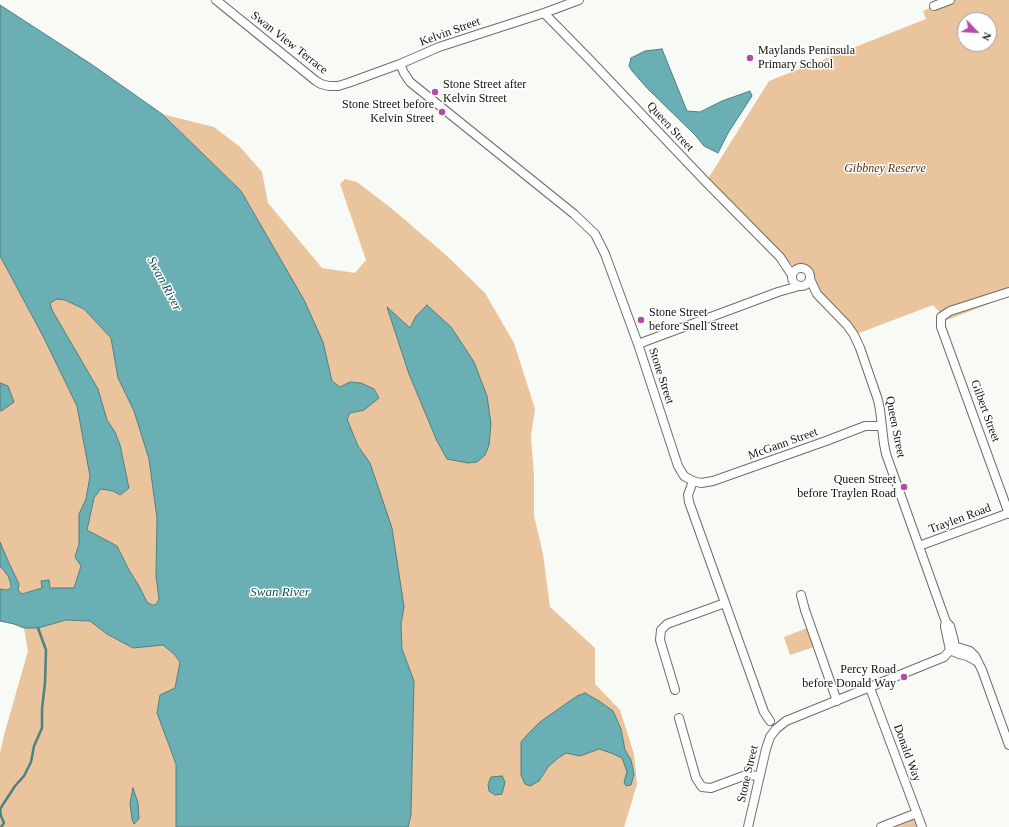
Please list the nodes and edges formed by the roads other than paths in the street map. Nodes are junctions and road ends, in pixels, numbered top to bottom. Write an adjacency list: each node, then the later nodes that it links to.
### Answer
1 (216, 0): 7 (street, Swan View Terrace)
2 (579, 0): 5 (street, Kelvin Street)
3 (950, 0): 4 (street)
4 (934, 6)
5 (544, 13): 6 (street, Kelvin Street); 8 (street, Queen Street)
6 (400, 64): 7 (street, Kelvin Street); 16 (street, Stone Street)
7 (330, 86)
8 (780, 257): 9 (street, Queen Street); 10 (street, Queen Street)
9 (798, 268): 10 (street); 11 (street)
10 (792, 277): 12 (street); 13 (street)
11 (810, 279): 12 (street); 15 (street, Queen Street)
12 (801, 286): 13 (street); 15 (street, Queen Street)
13 (778, 292): 16 (street)
14 (1009, 292): 19 (street, Gilbert Street)
15 (817, 294): 17 (street, Queen Street)
16 (638, 344): 18 (street, Stone Street)
17 (882, 426): 18 (street, McGann Street); 20 (street, Queen Street)
18 (693, 481): 22 (street)
19 (1009, 514): 20 (street, Traylen Road)
20 (919, 546): 23 (street, Queen Street)
21 (800, 595): 26 (street)
22 (725, 603): 25 (street); 28 (street)
23 (952, 648): 24 (street); 29 (street)
24 (870, 688): 26 (street); 31 (street, Donald Way)
25 (675, 690)
26 (837, 701): 30 (street, Stone Street)
27 (679, 718): 30 (street)
28 (770, 721)
29 (1009, 745)
30 (760, 776): 32 (street, Stone Street)
31 (917, 813): 33 (street); 34 (street, Donald Way)
32 (748, 827)
33 (881, 827)
34 (922, 827)

